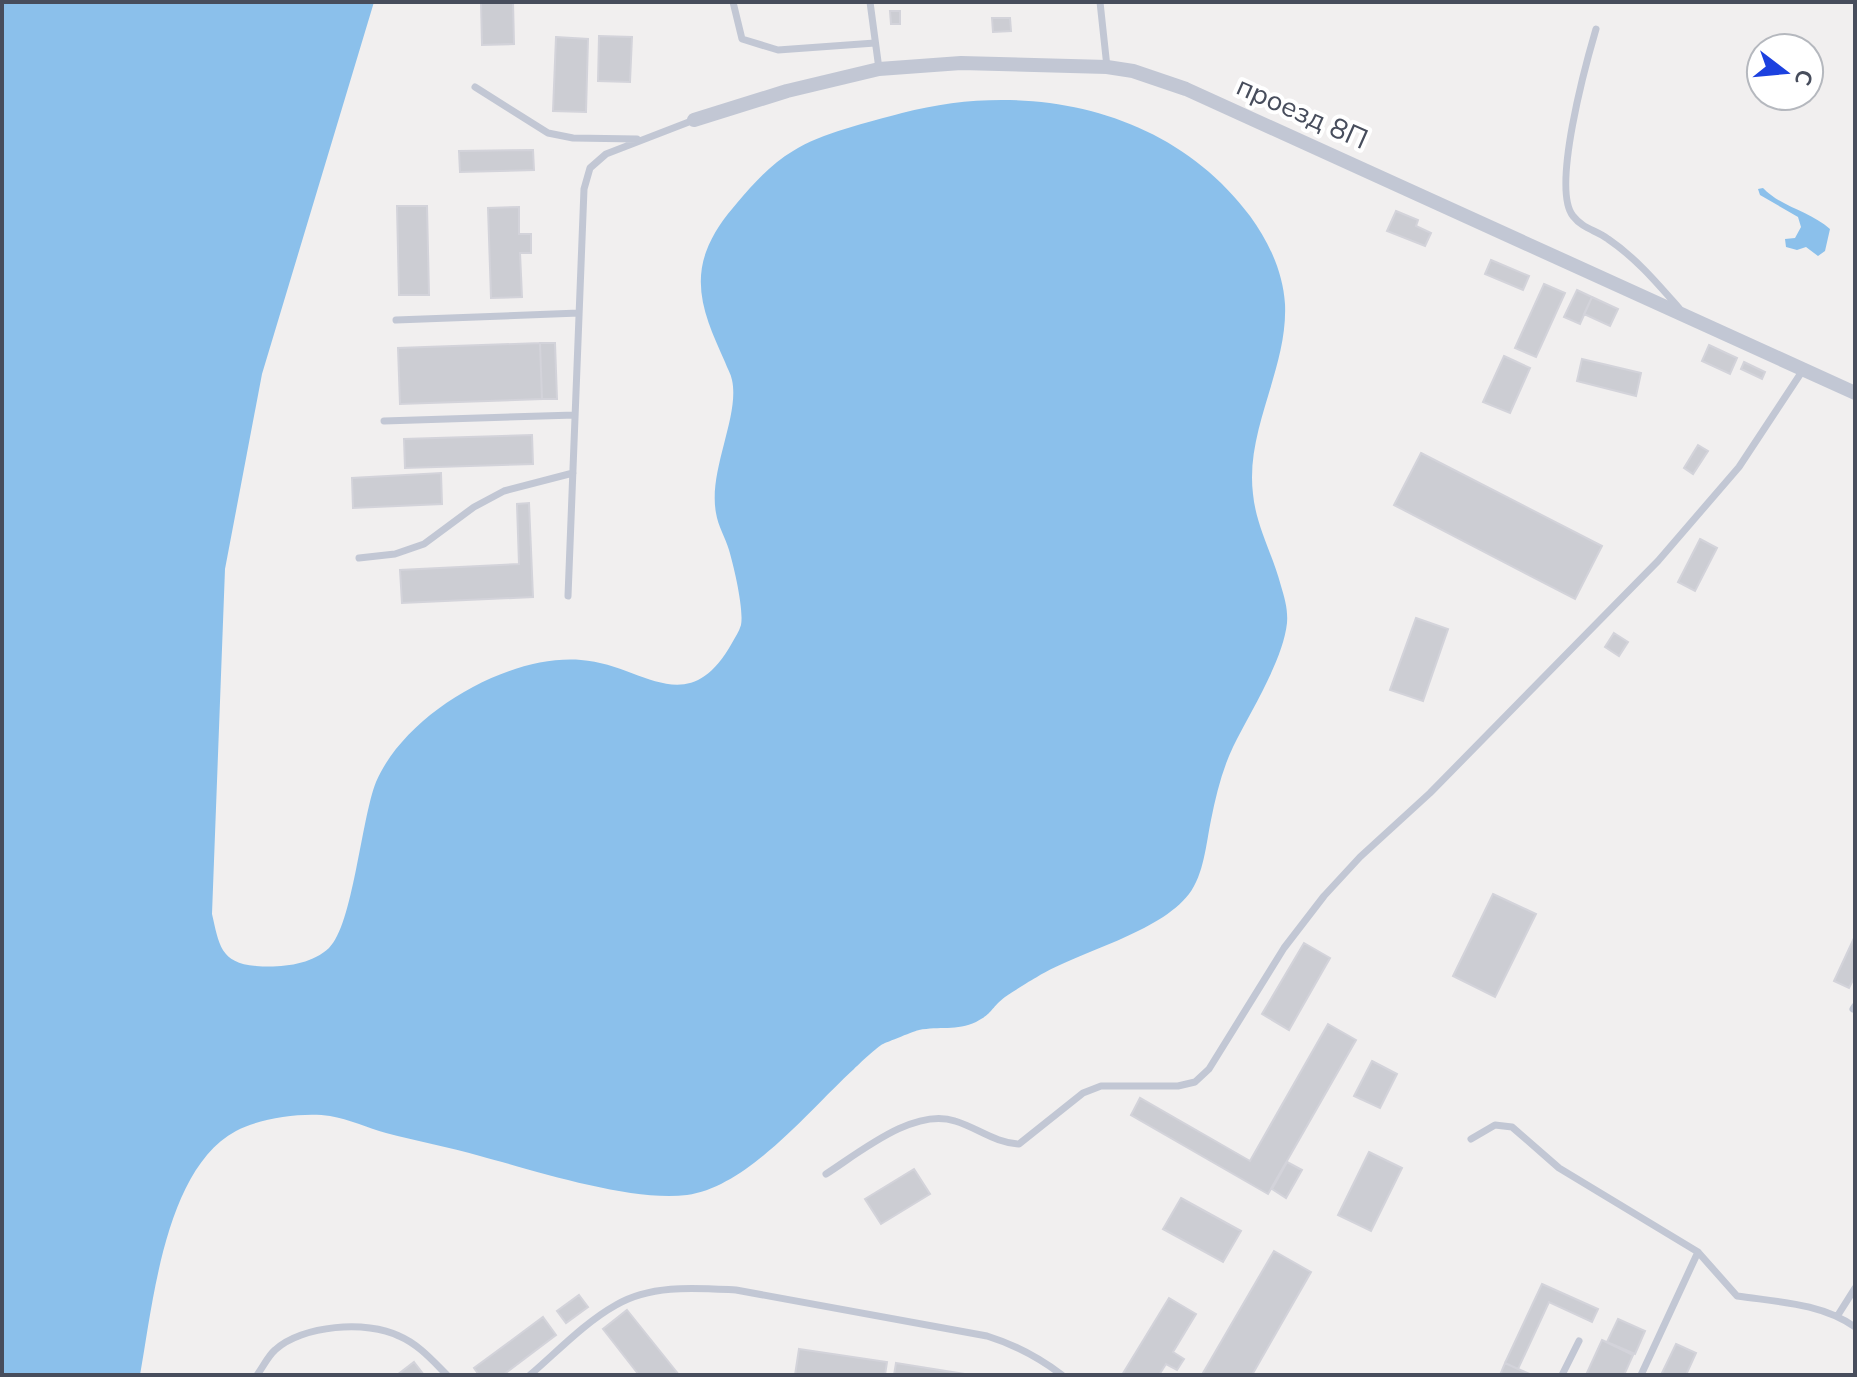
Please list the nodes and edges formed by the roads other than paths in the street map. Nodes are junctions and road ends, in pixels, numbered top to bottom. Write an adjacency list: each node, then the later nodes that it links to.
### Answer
1 (733, 2): 5 (lane)
2 (870, 2): 5 (lane)
3 (1100, 2): 6 (lane)
4 (1596, 29): 12 (lane)
5 (875, 43): 7 (lane)
6 (1107, 67): 7 (street, проезд 8П); 12 (street, проезд 8П)
7 (879, 69): 9 (street, проезд 8П)
8 (475, 87): 10 (lane)
9 (694, 120): 10 (lane)
10 (643, 139): 11 (lane)
11 (579, 313): 13 (lane); 16 (lane)
12 (1687, 317): 14 (street, проезд 8П)
13 (396, 320)
14 (1803, 370): 15 (street, проезд 8П); 22 (lane)
15 (1855, 393)
16 (575, 415): 17 (lane); 18 (lane)
17 (384, 421)
18 (573, 473): 19 (lane); 20 (lane)
19 (359, 558)
20 (568, 596)
21 (1471, 1139): 23 (lane)
22 (826, 1174)
23 (1698, 1252): 25 (lane); 33 (lane)
24 (1855, 1288): 25 (lane)
25 (1838, 1315): 26 (lane)
26 (1855, 1327)
27 (1579, 1341): 32 (lane)
28 (257, 1375): 29 (lane)
29 (447, 1375)
30 (530, 1375): 31 (lane)
31 (1062, 1375)
32 (1562, 1375)
33 (1641, 1375)

